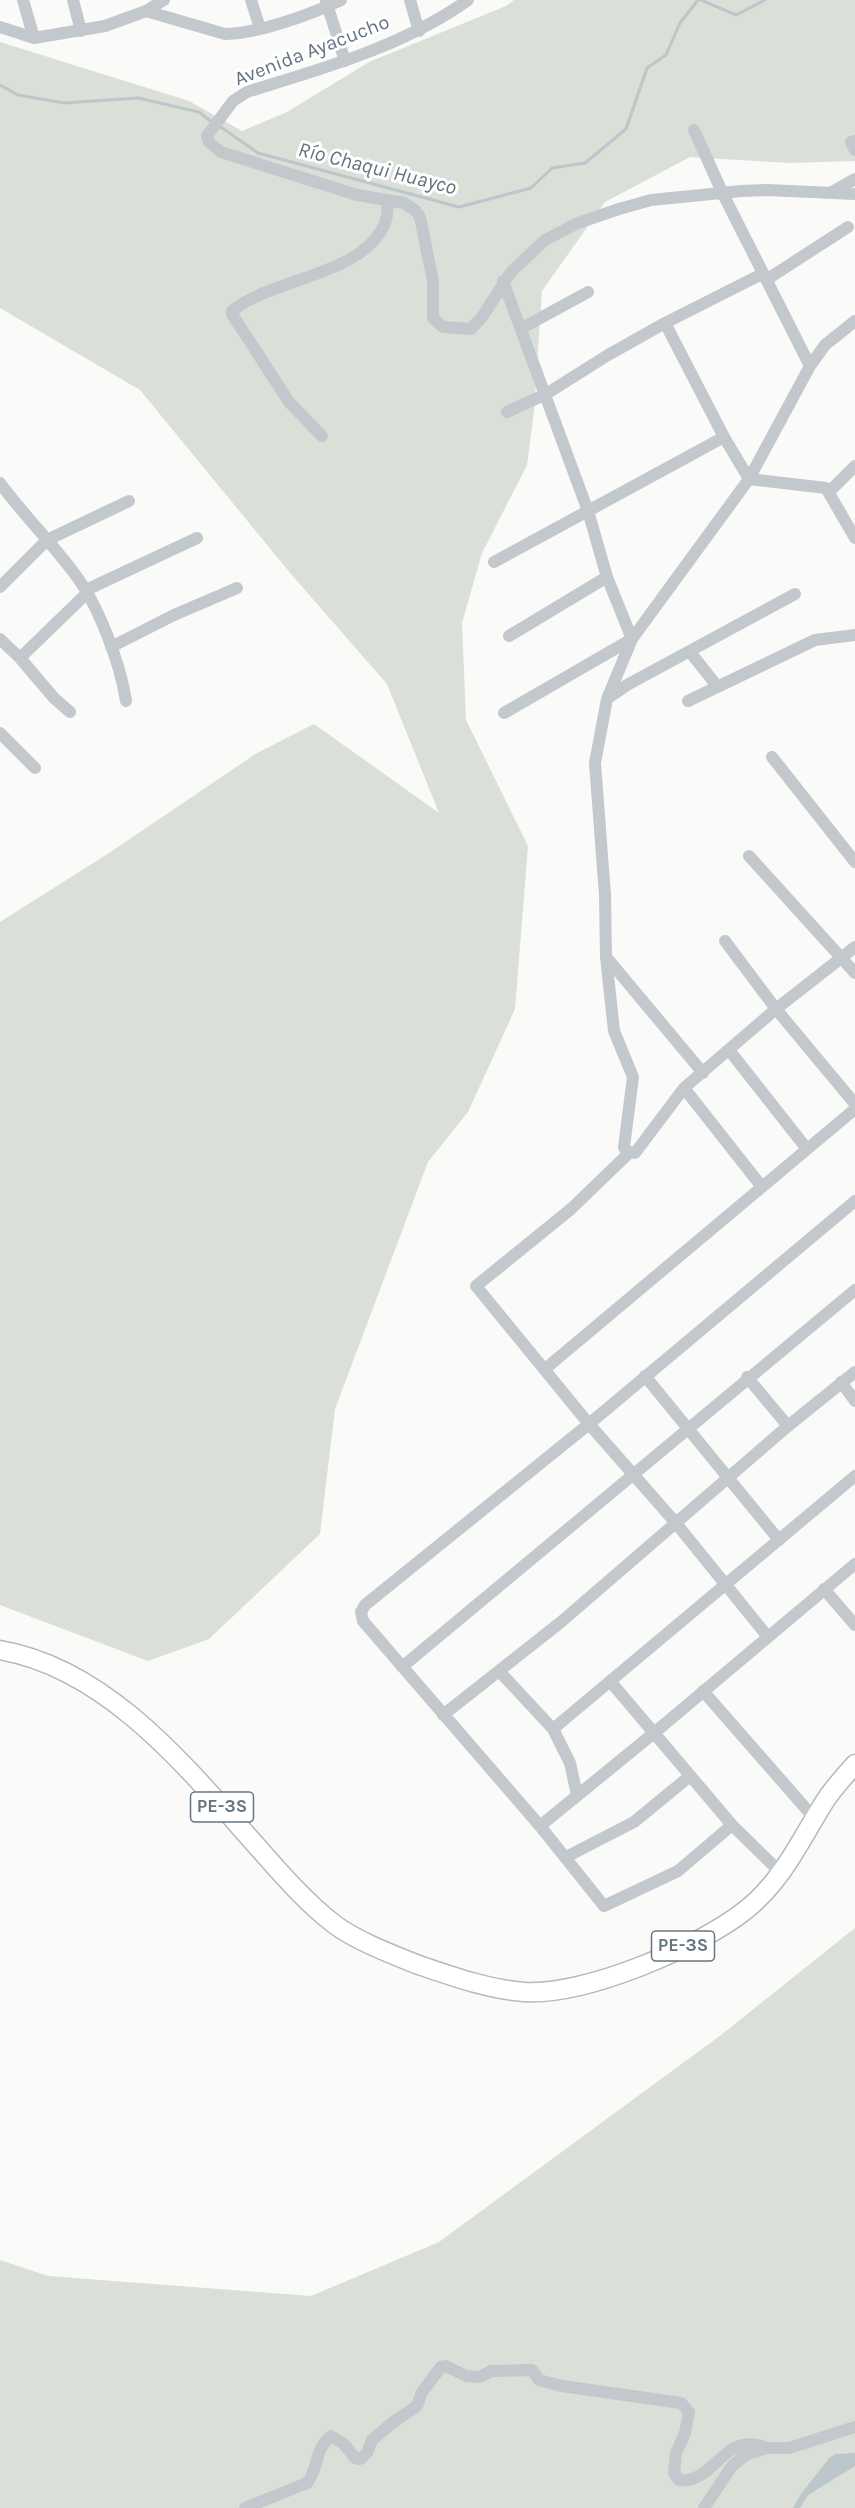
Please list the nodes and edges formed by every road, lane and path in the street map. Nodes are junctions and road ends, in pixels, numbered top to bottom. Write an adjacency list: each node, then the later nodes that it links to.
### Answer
1 (23, 0): 14 (street)
2 (73, 0): 12 (street)
3 (164, 0): 9 (street)
4 (251, 0): 11 (street)
5 (341, 0): 8 (street)
6 (410, 0): 13 (street)
7 (468, 0): 13 (street, Avenida Ayacucho)
8 (326, 3): 11 (street); 15 (street)
9 (146, 11): 11 (street); 12 (street)
10 (0, 27): 14 (street)
11 (260, 28)
12 (81, 31): 14 (street)
13 (419, 31): 15 (street, Avenida Ayacucho)
14 (34, 38)
15 (345, 61): 23 (street, Avenida Ayacucho)
16 (694, 130): 21 (street)
17 (855, 141): 18 (street)
18 (855, 150)
19 (855, 179): 20 (street)
20 (831, 192): 21 (street); 22 (street)
21 (723, 194): 25 (street); 26 (street)
22 (855, 194)
23 (388, 200): 26 (street); 34 (street)
24 (848, 227): 25 (street)
25 (764, 277): 29 (street); 31 (street)
26 (503, 281): 30 (street)
27 (588, 292): 30 (street)
28 (855, 321): 31 (street)
29 (666, 323): 32 (street); 35 (street)
30 (522, 328): 32 (street)
31 (810, 366): 37 (street)
32 (546, 394): 33 (street); 41 (street)
33 (507, 412)
34 (322, 436)
35 (724, 437): 37 (street); 41 (street)
36 (855, 466): 39 (street)
37 (749, 479): 39 (street); 53 (street)
38 (1, 486): 44 (street)
39 (830, 491): 43 (street)
40 (129, 501): 44 (street)
41 (588, 512): 45 (street); 46 (street)
42 (197, 538): 49 (street)
43 (855, 538)
44 (47, 540): 47 (street); 49 (street)
45 (494, 562)
46 (607, 577): 52 (street); 53 (street)
47 (0, 587)
48 (237, 588): 55 (street)
49 (86, 592): 55 (street); 57 (street)
50 (795, 594): 56 (street)
51 (855, 635): 58 (street)
52 (508, 636)
53 (633, 639): 59 (street); 63 (street)
54 (1, 642): 57 (street)
55 (111, 647): 60 (street)
56 (690, 652): 58 (street); 59 (street)
57 (20, 658): 62 (street)
58 (717, 686): 61 (street)
59 (607, 699): 71 (street)
60 (126, 701)
61 (687, 701)
62 (70, 712)
63 (504, 713)
64 (0, 733): 66 (street)
65 (772, 757): 68 (street)
66 (34, 768)
67 (749, 856): 72 (street)
68 (854, 860)
69 (725, 941): 74 (street)
70 (855, 947): 72 (street)
71 (606, 957): 76 (street); 80 (street)
72 (842, 958): 73 (street); 74 (street)
73 (855, 973)
74 (776, 1009): 75 (street); 78 (street)
75 (729, 1050): 76 (street); 79 (street)
76 (702, 1073): 77 (street)
77 (684, 1088): 80 (street); 81 (street)
78 (854, 1102): 79 (street)
79 (807, 1149): 81 (street)
80 (629, 1154): 84 (street)
81 (762, 1186): 84 (street)
82 (855, 1201): 86 (street)
83 (855, 1290): 87 (street)
84 (544, 1369): 90 (street)
85 (855, 1372): 88 (street)
86 (645, 1377): 90 (street); 92 (street)
87 (747, 1377): 91 (street); 92 (street)
88 (841, 1382): 89 (street); 91 (street)
89 (855, 1401)
90 (589, 1424): 93 (street); 104 (street)
91 (788, 1426): 94 (street)
92 (689, 1428): 93 (street); 94 (street)
93 (633, 1474): 96 (street); 104 (street)
94 (729, 1476): 96 (street); 97 (street)
95 (855, 1476): 97 (street)
96 (675, 1522): 99 (street); 105 (street)
97 (779, 1540): 99 (street)
98 (855, 1564): 100 (street)
99 (726, 1585): 102 (street); 106 (street)
100 (824, 1589): 101 (street); 102 (street)
101 (855, 1625)
102 (768, 1637): 107 (street)
103 (0, 1650): 118 (highway, PE-3S)
104 (402, 1667): 108 (street)
105 (500, 1672): 108 (street); 109 (street)
106 (610, 1681): 109 (street); 110 (street)
107 (703, 1691): 110 (street); 114 (street)
108 (443, 1715): 116 (street)
109 (553, 1729): 113 (street)
110 (654, 1733): 112 (street); 113 (street)
111 (855, 1764): 114 (highway, PE-3S)
112 (690, 1776): 115 (street); 117 (street)
113 (577, 1795): 116 (street)
114 (815, 1819): 118 (highway, PE-3S)
115 (732, 1825): 117 (street); 118 (street)
116 (540, 1826): 117 (street)
117 (566, 1857)
118 (781, 1873)
119 (855, 2427): 120 (street)
120 (767, 2448): 121 (street); 122 (street)
121 (245, 2508)
122 (704, 2508)

